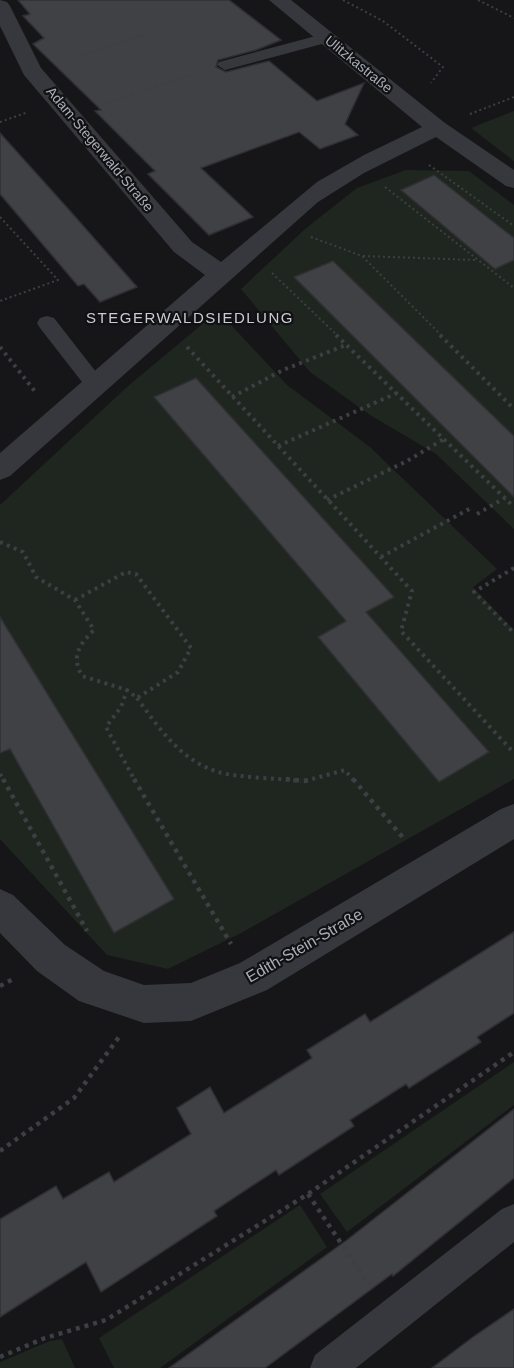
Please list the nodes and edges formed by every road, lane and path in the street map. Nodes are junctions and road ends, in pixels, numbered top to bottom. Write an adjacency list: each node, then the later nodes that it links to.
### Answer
1 (279, 0): 7 (street, Ulitzkastraße)
2 (343, 0): 10 (path)
3 (478, 0): 5 (path)
4 (0, 6): 9 (street, Adam-Stegerwald-Straße)
5 (514, 18)
6 (144, 35): 9 (path)
7 (327, 38): 8 (lane); 13 (street, Ulitzkastraße)
8 (225, 65): 12 (path)
9 (32, 70): 12 (street, Adam-Stegerwald-Straße)
10 (430, 84)
11 (514, 97): 13 (path)
12 (71, 116): 23 (street, Adam-Stegerwald-Straße)
13 (437, 128): 14 (street); 16 (street)
14 (402, 146): 15 (street); 19 (path)
15 (358, 166): 18 (street); 22 (path)
16 (514, 181)
17 (0, 217): 25 (path)
18 (278, 225): 20 (street); 21 (path)
19 (514, 226)
20 (245, 254): 23 (street); 28 (path)
21 (362, 256): 22 (path); 33 (path)
22 (477, 260): 24 (path)
23 (222, 275): 27 (street)
24 (514, 288)
25 (0, 301)
26 (47, 323): 30 (lane)
27 (166, 324): 30 (street); 32 (path)
28 (346, 345): 31 (path); 32 (path)
29 (0, 347): 34 (path)
30 (96, 386): 34 (street)
31 (396, 393): 35 (path); 36 (path)
32 (232, 397): 36 (path)
33 (514, 409)
34 (57, 419): 37 (street)
35 (444, 439): 38 (path); 39 (path)
36 (278, 446): 39 (path)
37 (0, 469)
38 (505, 498): 40 (path); 42 (path)
39 (327, 500): 44 (path)
40 (514, 507)
41 (471, 508): 44 (path)
42 (477, 514)
43 (0, 542): 46 (path)
44 (381, 557): 50 (path)
45 (514, 568): 47 (path)
46 (75, 600): 48 (path); 49 (path)
47 (514, 633)
48 (127, 690): 49 (path); 56 (path)
49 (137, 698): 53 (path)
50 (514, 753)
51 (0, 774): 55 (path)
52 (514, 820): 53 (street, Edith-Stein-Straße)
53 (431, 871): 57 (street, Edith-Stein-Straße)
54 (0, 907): 57 (street, Edith-Stein-Straße)
55 (90, 937)
56 (223, 951)
57 (144, 1004): 59 (path)
58 (514, 1052): 60 (path)
59 (0, 1151)
60 (308, 1194): 62 (path); 63 (path)
61 (514, 1221): 62 (lane)
62 (393, 1319): 64 (lane)
63 (0, 1358)
64 (328, 1368)

